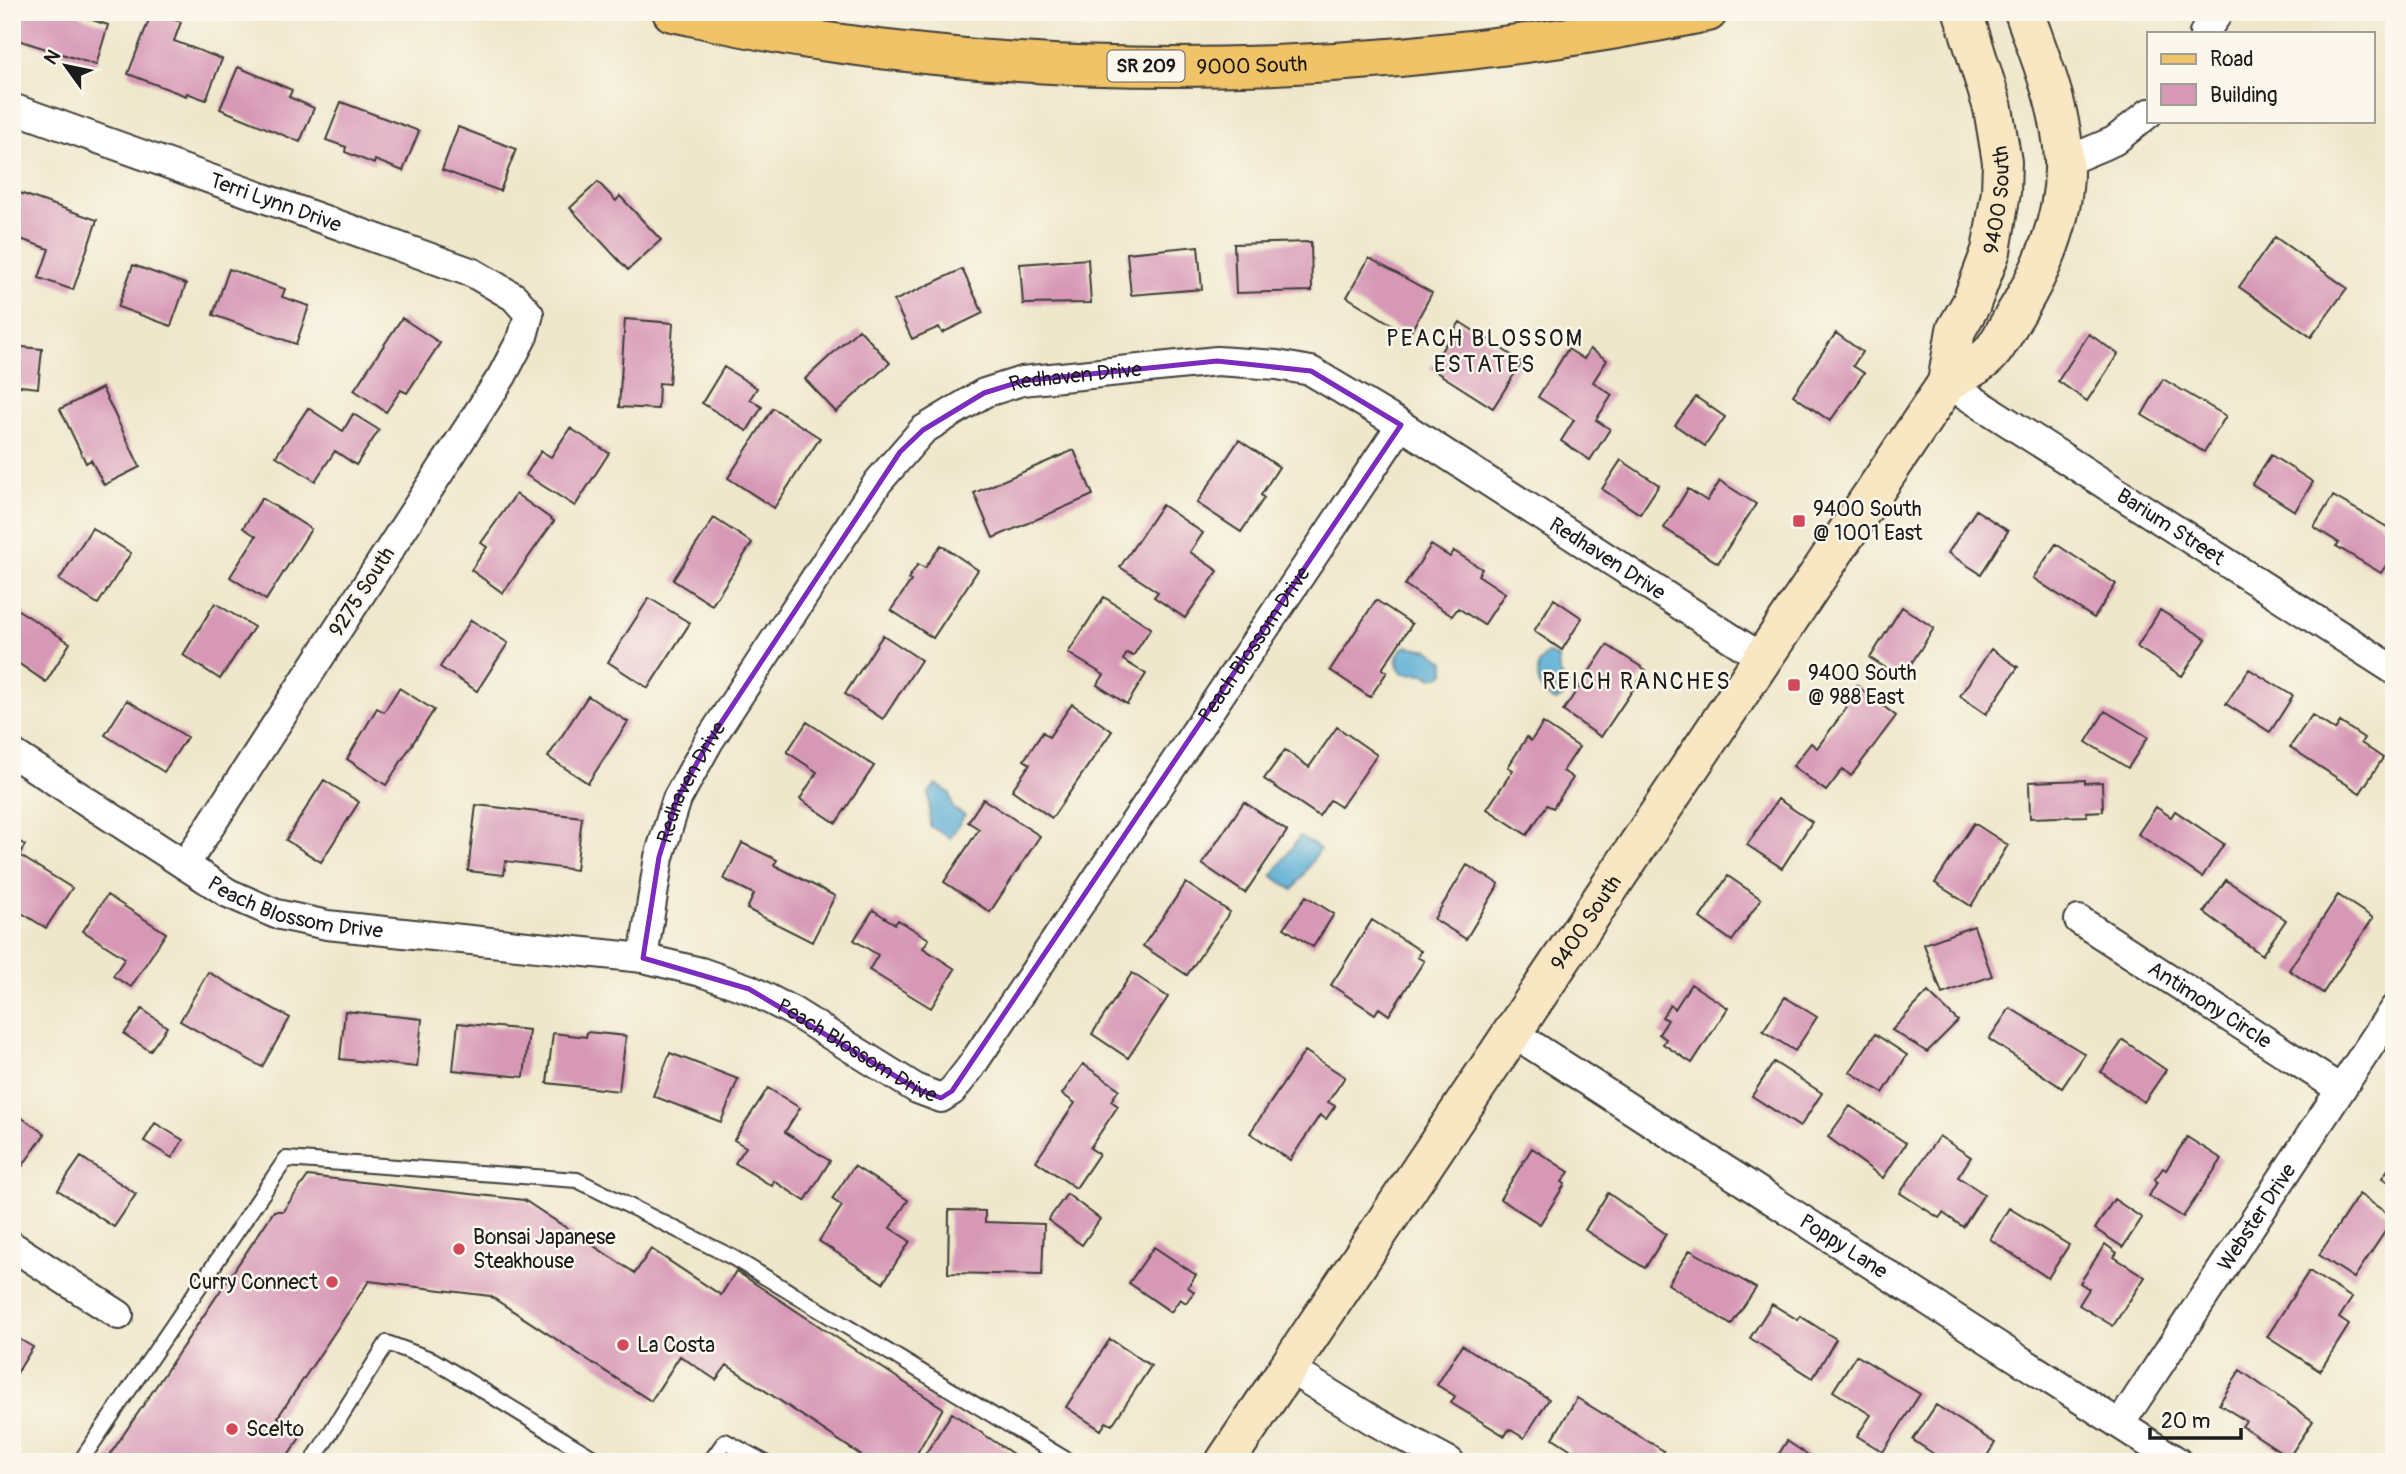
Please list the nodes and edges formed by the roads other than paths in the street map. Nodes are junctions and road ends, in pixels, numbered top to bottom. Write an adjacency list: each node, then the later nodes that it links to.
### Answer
1 (672, 12): 2 (main road, 9000 South / SR 209)
2 (1708, 12)
3 (1963, 12): 11 (main road, 9400 South)
4 (2024, 12): 9 (main road, 9400 South)
5 (2219, 12): 6 (street)
6 (2205, 32)
7 (12, 108): 10 (street, Terri Lynn Drive)
8 (2147, 115): 9 (street)
9 (2064, 162): 11 (main road, 9400 South)
10 (529, 314): 16 (street, 9275 South)
11 (1947, 383): 13 (main road, 9400 South); 14 (street, Barium Street)
12 (1401, 425): 13 (street, Redhaven Drive); 18 (street, Redhaven Drive); 18 (street, Peach Blossom Drive)
13 (1762, 658): 20 (main road, 9400 South)
14 (2394, 670)
15 (12, 754): 16 (street, Peach Blossom Drive)
16 (185, 865): 18 (street, Peach Blossom Drive)
17 (2079, 920): 21 (street, Antimony Circle)
18 (643, 958)
19 (2394, 1009): 21 (street, Webster Drive)
20 (1510, 1031): 24 (main road, 9400 South); 25 (street, Poppy Lane)
21 (2340, 1088): 25 (street, Webster Drive)
22 (12, 1246): 23 (street)
23 (119, 1315)
24 (1288, 1368): 32 (main road, 9400 South); 33 (street)
25 (2120, 1423): 34 (street, Poppy Lane)
26 (80, 1462): 31 (lane)
27 (312, 1462): 28 (lane)
28 (600, 1462)
29 (710, 1462): 30 (lane)
30 (764, 1462)
31 (1070, 1462)
32 (1225, 1462)
33 (1450, 1462)
34 (2178, 1462)

